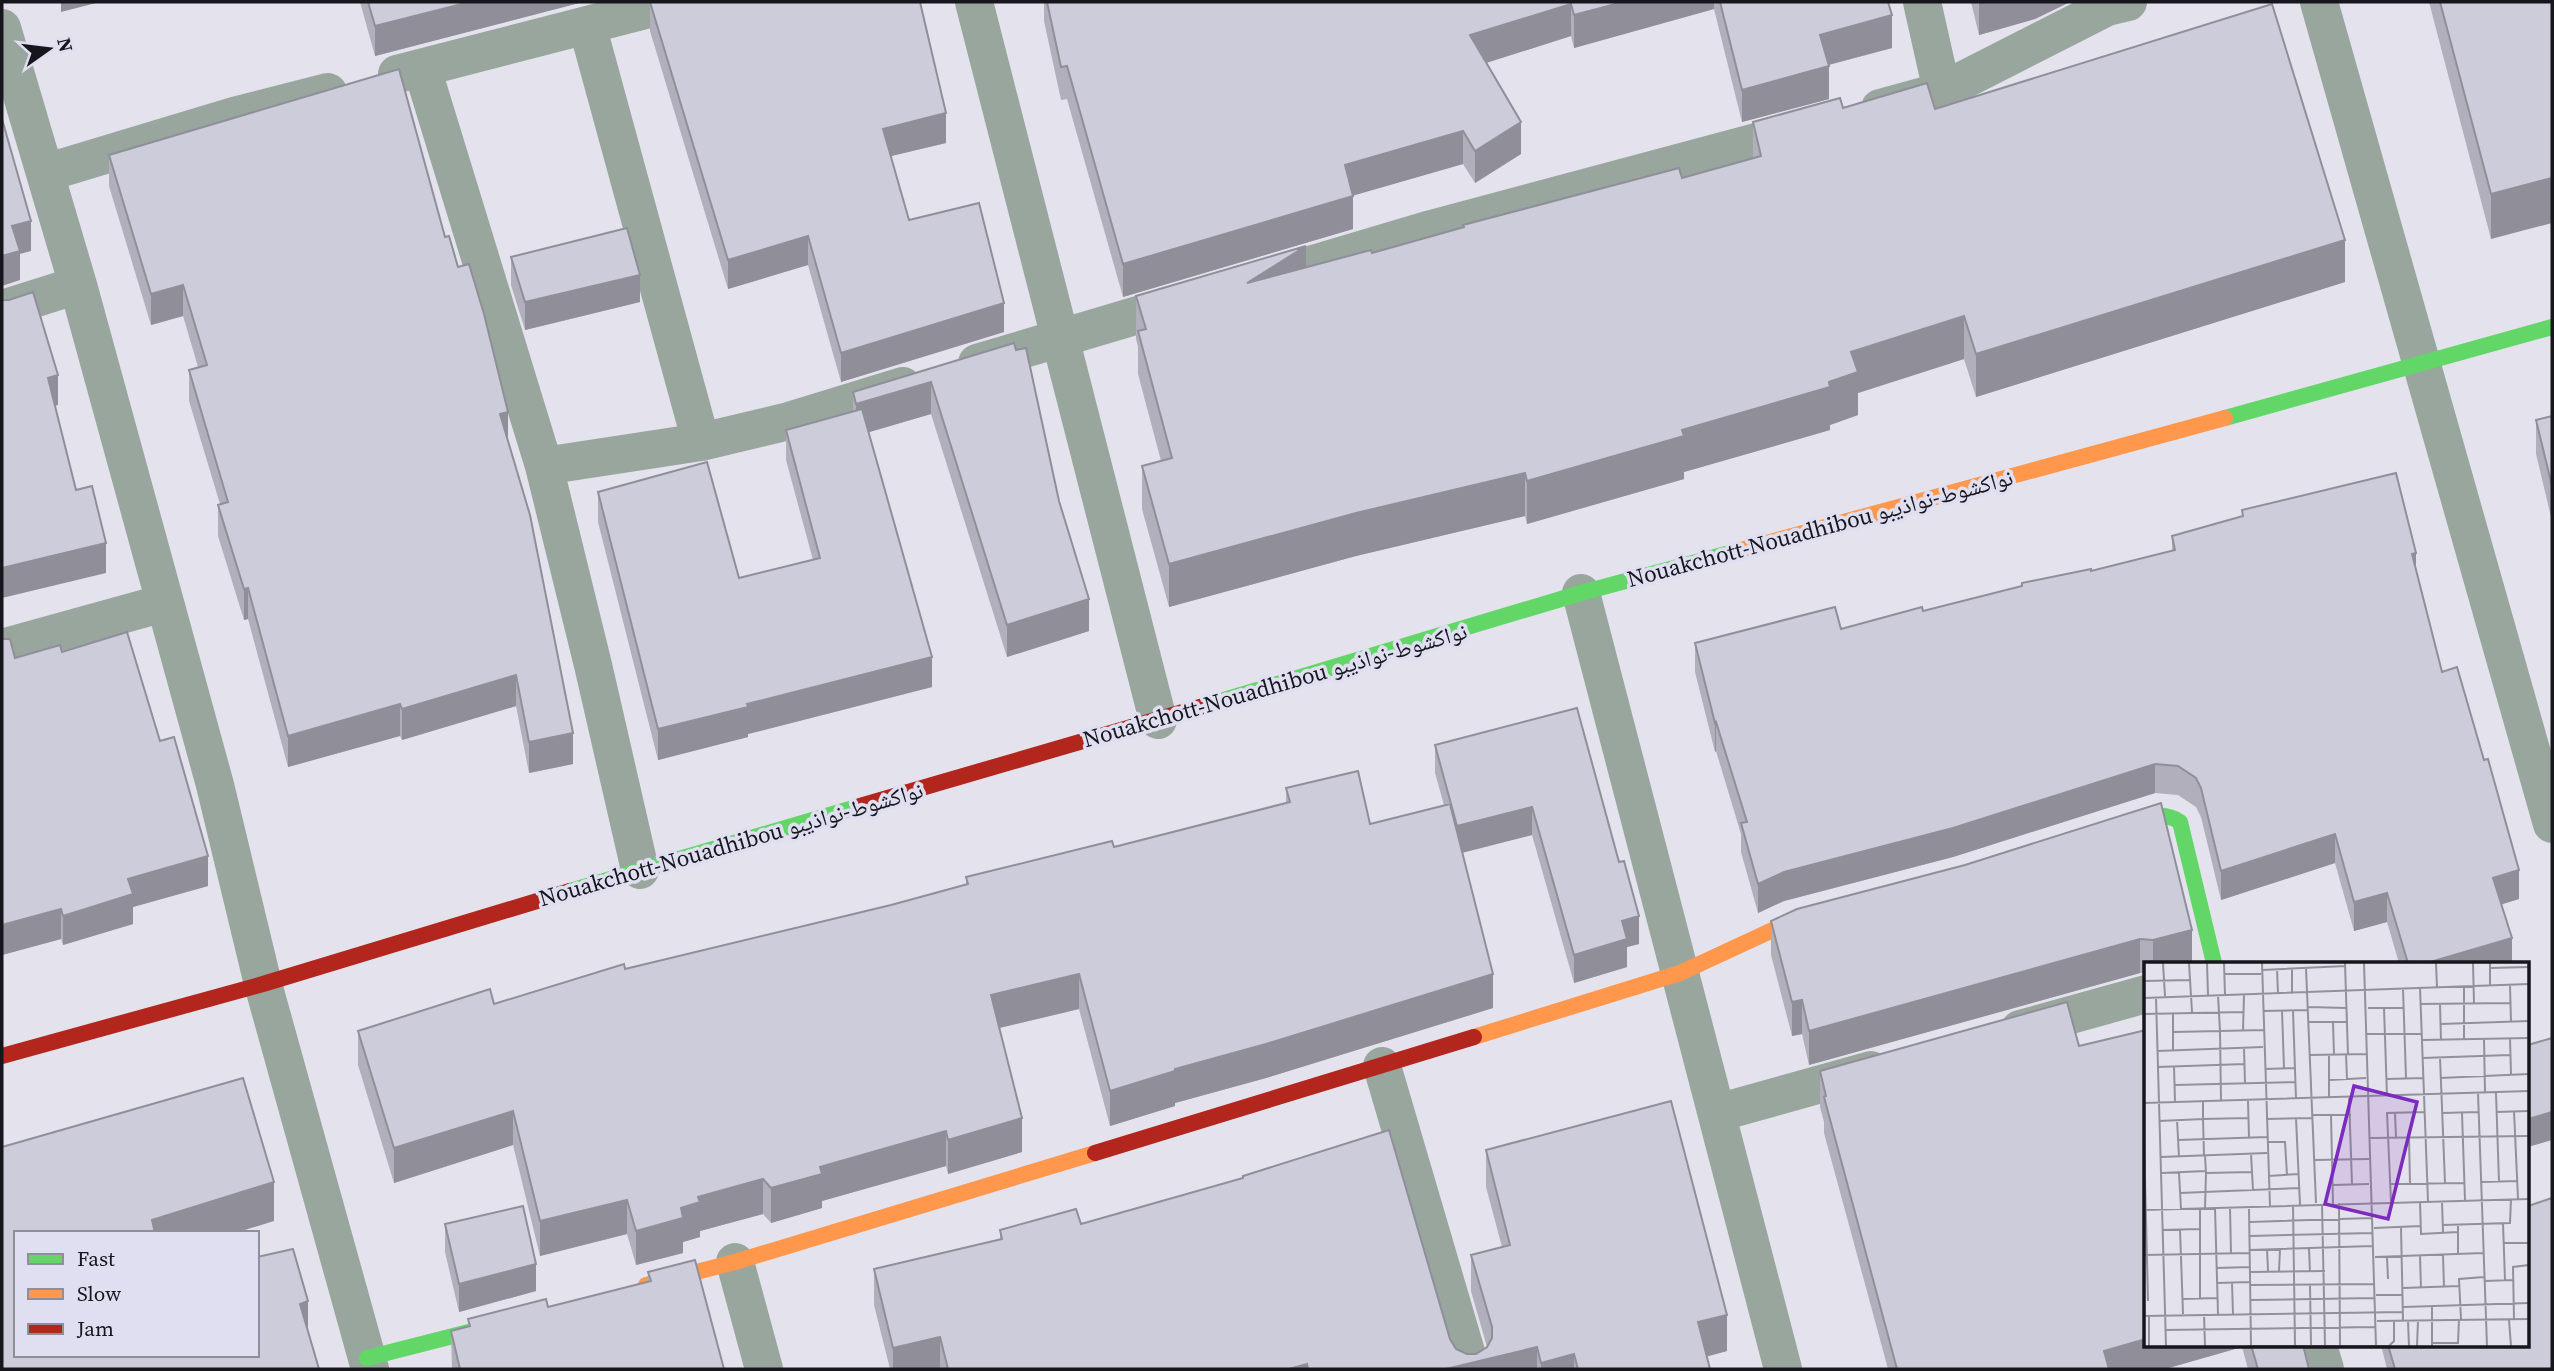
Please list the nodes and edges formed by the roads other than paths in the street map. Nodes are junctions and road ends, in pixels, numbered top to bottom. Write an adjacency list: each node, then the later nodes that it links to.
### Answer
1 (676, 2): 6 (street)
2 (974, 2): 14 (street)
3 (1922, 2): 9 (street)
4 (2128, 2): 9 (street)
5 (2319, 2): 15 (street)
6 (587, 25): 8 (street); 16 (street)
7 (2, 28): 10 (street)
8 (422, 68): 10 (street); 17 (street)
9 (1942, 91): 14 (street)
10 (45, 173): 11 (street)
11 (78, 285): 12 (street); 19 (street)
12 (2, 309)
13 (2552, 327): 15 (main road, Nouakchott-Nouadhibou نواكشوط-نواذيبو)
14 (1060, 338): 16 (street); 22 (street)
15 (2422, 365): 18 (main road, Nouakchott-Nouadhibou نواكشوط-نواذيبو); 21 (street)
16 (701, 442): 17 (street)
17 (544, 466): 25 (street)
18 (1581, 593): 22 (main road, Nouakchott-Nouadhibou نواكشوط-نواذيبو); 28 (street)
19 (164, 603): 20 (street); 29 (street)
20 (2, 648)
21 (2537, 716): 23 (street)
22 (1158, 720): 25 (main road, Nouakchott-Nouadhibou نواكشوط-نواذيبو)
23 (2552, 824)
24 (2098, 834): 27 (main road)
25 (640, 870): 29 (main road, Nouakchott-Nouadhibou نواكشوط-نواذيبو)
26 (1830, 912): 28 (main road)
27 (2214, 962)
28 (1680, 973): 34 (main road); 35 (street)
29 (263, 985): 32 (main road, Nouakchott-Nouadhibou نواكشوط-نواذيبو); 40 (street)
30 (2144, 995): 31 (street)
31 (1981, 1040)
32 (2, 1056)
33 (1902, 1062): 35 (street)
34 (1382, 1066): 36 (main road); 42 (street)
35 (1717, 1112): 43 (street)
36 (735, 1262): 37 (main road); 41 (street)
37 (630, 1290)
38 (511, 1321): 40 (main road)
39 (2318, 1346): 44 (street)
40 (368, 1364)
41 (764, 1369)
42 (1471, 1369)
43 (1783, 1369)
44 (2325, 1369)

